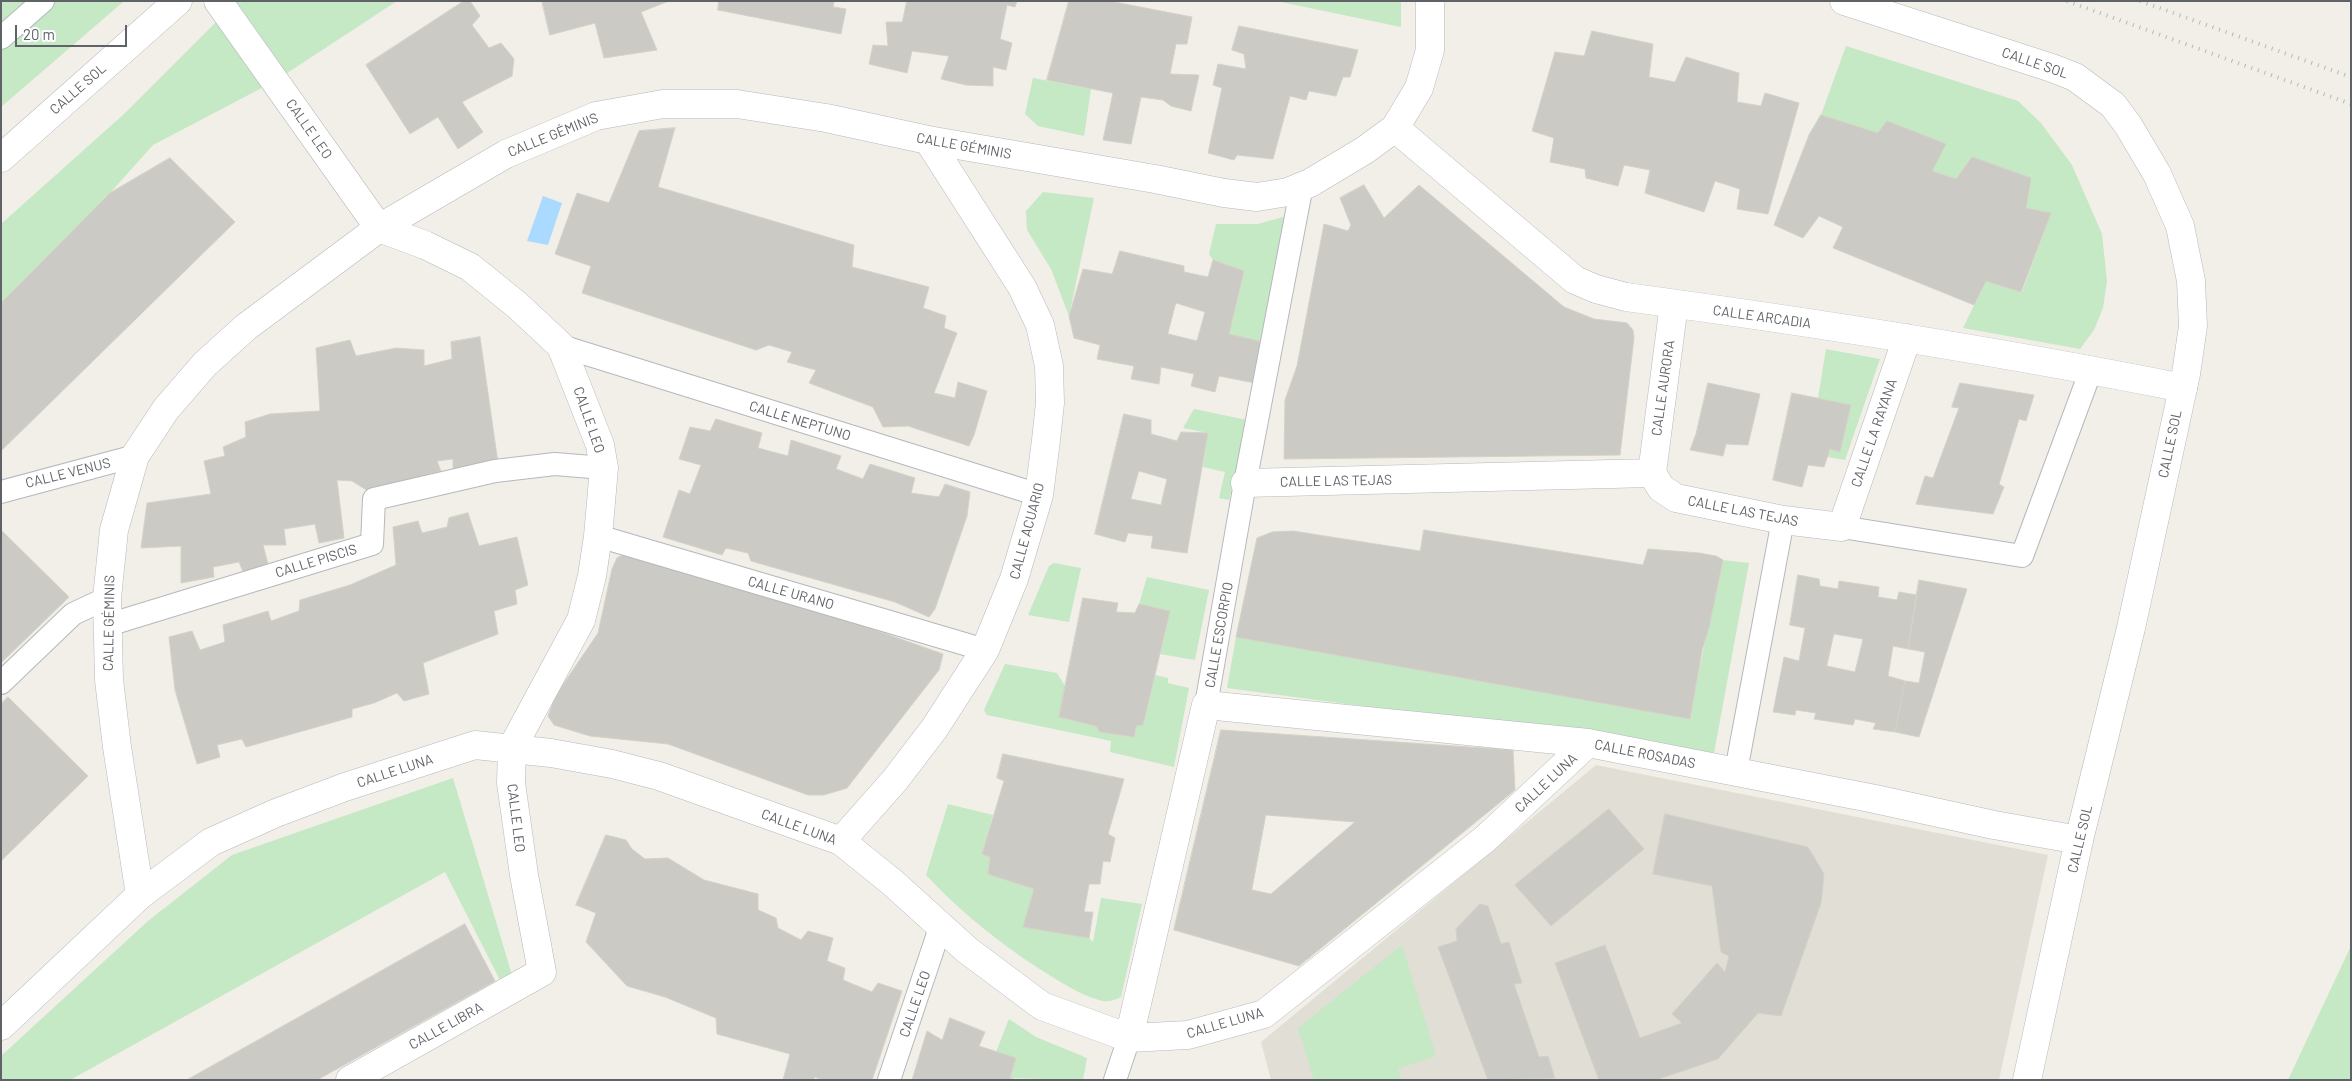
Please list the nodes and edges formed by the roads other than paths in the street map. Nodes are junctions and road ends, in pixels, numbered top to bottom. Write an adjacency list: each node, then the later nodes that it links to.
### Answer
1 (44, 1): 6 (street)
2 (178, 1): 9 (street, CALLE SOL)
3 (218, 1): 11 (street, CALLE LEO)
4 (1430, 1): 7 (street, CALLE GÉMINIS)
5 (1844, 1): 16 (street, CALLE SOL)
6 (1, 38)
7 (1395, 128): 10 (street, CALLE GÉMINIS); 12 (street, CALLE ARCADIA)
8 (928, 140): 10 (street, CALLE GÉMINIS); 11 (street, CALLE GÉMINIS); 22 (street, CALLE ACUARIO)
9 (1, 158)
10 (1302, 185): 20 (street, CALLE ESCORPIO)
11 (379, 228): 14 (street, CALLE LEO); 17 (street, CALLE GÉMINIS)
12 (1674, 304): 13 (street, CALLE ARCADIA); 19 (street, CALLE AURORA)
13 (1906, 338): 15 (street, CALLE ARCADIA); 24 (street, CALLE LA RAYANA)
14 (561, 346): 18 (street, CALLE LEO); 22 (street, CALLE NEPTUNO)
15 (2090, 370): 16 (street, CALLE ARCADIA); 24 (street, CALLE LAS TEJAS)
16 (2182, 388): 33 (street, CALLE SOL)
17 (135, 456): 21 (street, CALLE VENUS); 26 (street, CALLE GÉMINIS)
18 (604, 468): 25 (street, CALLE LEO); 26 (street, CALLE PISCIS)
19 (1652, 473): 20 (street, CALLE LAS TEJAS); 23 (street, CALLE LAS TEJAS)
20 (1245, 483): 29 (street, CALLE ESCORPIO)
21 (1, 492)
22 (1039, 495): 27 (street, CALLE ACUARIO)
23 (1782, 520): 24 (street, CALLE LAS TEJAS); 32 (street)
24 (1842, 527)
25 (598, 536): 27 (street, CALLE URANO); 31 (street, CALLE LEO)
26 (108, 612): 28 (street); 35 (street, CALLE GÉMINIS)
27 (985, 650): 34 (street, CALLE ACUARIO)
28 (1, 683)
29 (1206, 705): 30 (street, CALLE ROSADAS); 39 (street, CALLE ESCORPIO)
30 (1588, 743): 32 (street, CALLE ROSADAS); 39 (street, CALLE LUNA)
31 (512, 748): 34 (street, CALLE LUNA); 35 (street, CALLE LUNA); 37 (street, CALLE LEO)
32 (1736, 771): 33 (street, CALLE ROSADAS)
33 (2079, 840): 43 (street, CALLE SOL)
34 (842, 841): 36 (street, CALLE LUNA)
35 (140, 895): 38 (street, CALLE LUNA)
36 (940, 928): 39 (street, CALLE LUNA); 41 (street, CALLE LEO)
37 (542, 972): 40 (street, CALLE LIBRA)
38 (1, 1026)
39 (1129, 1038): 42 (street, CALLE ESCORPIO)
40 (350, 1080)
41 (889, 1080)
42 (1114, 1080)
43 (2027, 1080)

